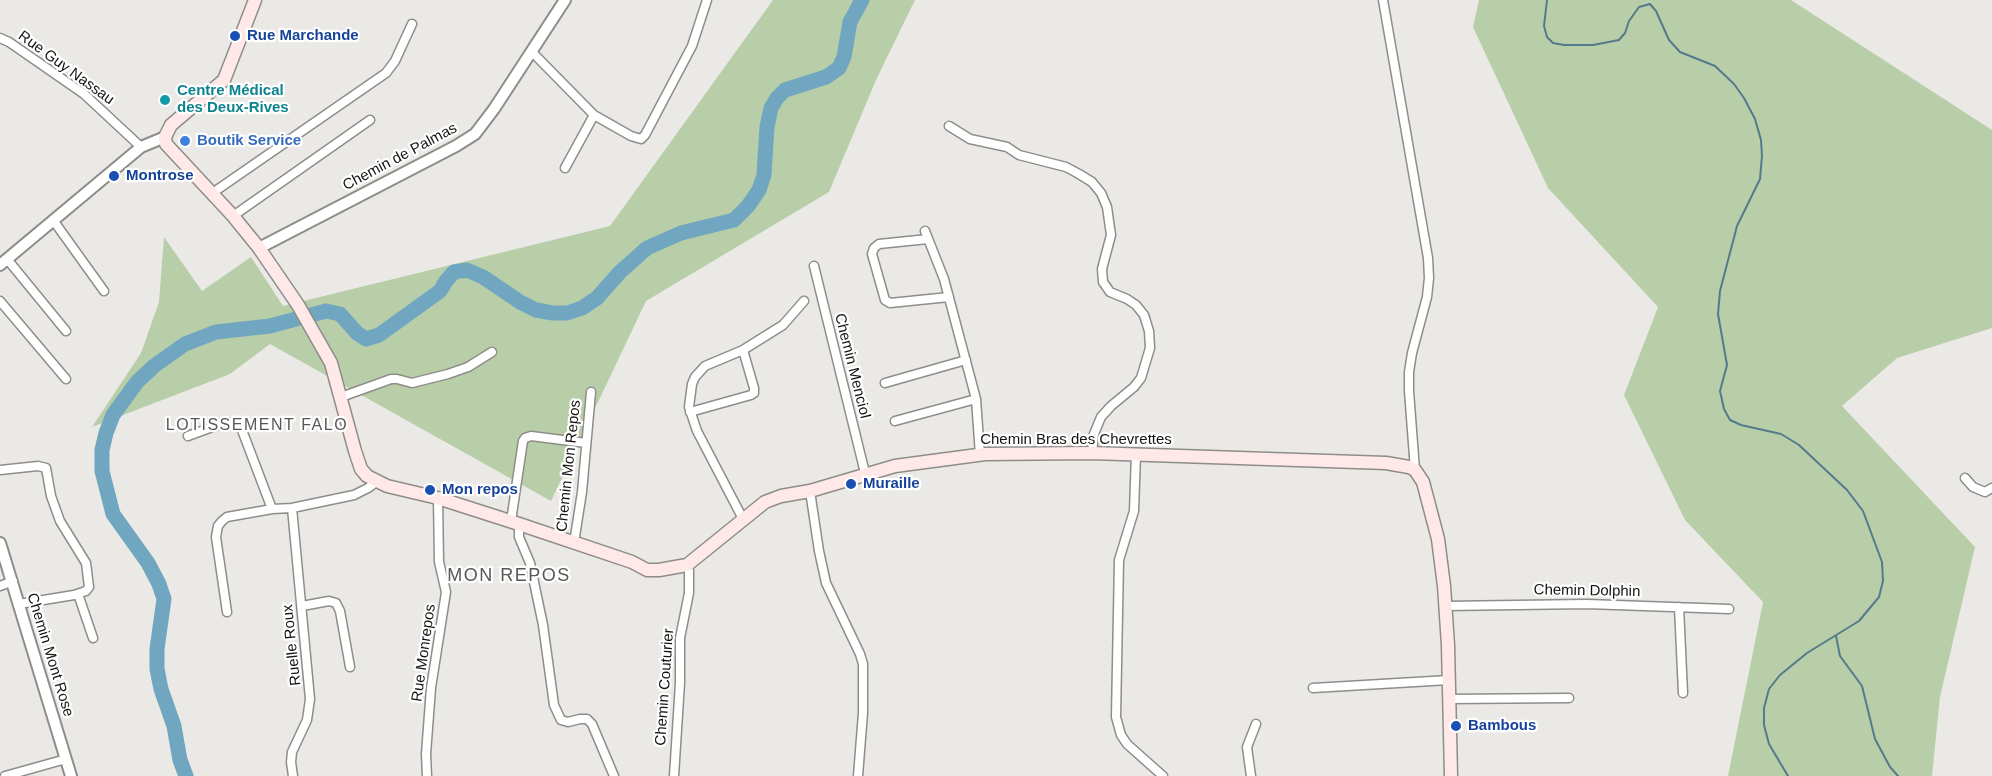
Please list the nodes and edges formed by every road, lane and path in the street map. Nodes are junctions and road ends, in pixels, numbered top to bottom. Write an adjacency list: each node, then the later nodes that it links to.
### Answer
1 (255, 0): 11 (main road)
2 (565, 0): 7 (street, Chemin de Palmas)
3 (706, 0): 8 (street)
4 (1383, 0): 41 (street)
5 (412, 24): 14 (street)
6 (0, 38): 12 (street, Rue Guy Nassau)
7 (532, 52): 8 (street); 17 (street, Chemin de Palmas)
8 (594, 115): 13 (street)
9 (370, 120): 15 (street)
10 (949, 126): 37 (street)
11 (165, 136): 12 (street); 14 (main road)
12 (141, 147): 16 (street)
13 (565, 168)
14 (211, 194): 15 (main road)
15 (233, 216): 17 (main road)
16 (53, 220): 18 (street); 20 (street)
17 (259, 248): 31 (main road)
18 (3, 262): 24 (street)
19 (814, 266): 42 (street, Chemin Menciol)
20 (104, 291)
21 (949, 297): 21 (street); 27 (street)
22 (0, 301): 28 (street)
23 (804, 301): 25 (street)
24 (66, 331)
25 (743, 350): 33 (street); 33 (street)
26 (492, 352): 31 (street)
27 (966, 360): 29 (street); 32 (street)
28 (66, 379)
29 (885, 383)
30 (591, 392): 36 (street, Chemin Mon Repos)
31 (341, 397): 44 (main road)
32 (975, 399): 34 (street); 39 (street)
33 (690, 412): 50 (street)
34 (895, 421)
35 (188, 436): 49 (street)
36 (586, 443): 51 (street); 53 (street, Chemin Mon Repos)
37 (1092, 453): 38 (main road, Chemin Bras des Chevrettes); 39 (main road, Chemin Bras des Chevrettes)
38 (1136, 454): 41 (main road, Chemin Bras des Chevrettes); 80 (street)
39 (980, 455): 42 (main road, Chemin Bras des Chevrettes)
40 (0, 470): 57 (street)
41 (1416, 470): 60 (main road)
42 (865, 473): 46 (main road, Chemin Bras des Chevrettes)
43 (1965, 478): 45 (street)
44 (376, 482): 47 (main road); 48 (street)
45 (1992, 488)
46 (810, 491): 50 (main road, Chemin Bras des Chevrettes); 79 (street)
47 (438, 498): 51 (main road); 76 (street, Rue Monrepos)
48 (292, 508): 49 (street); 59 (street, Ruelle Roux)
49 (272, 509): 63 (street)
50 (743, 519): 54 (main road, Chemin Bras des Chevrettes)
51 (515, 523): 53 (main road); 77 (street)
52 (0, 543): 55 (street, Chemin Mont Rose)
53 (574, 543): 54 (main road)
54 (687, 565): 78 (street, Chemin Couturier)
55 (13, 582): 56 (street); 58 (street, Chemin Mont Rose)
56 (0, 586)
57 (78, 594): 58 (street); 64 (street)
58 (19, 604): 72 (street, Chemin Mont Rose)
59 (302, 606): 65 (street); 75 (street, Ruelle Roux)
60 (1445, 606): 61 (street, Chemin Dolphin); 66 (main road)
61 (1679, 607): 62 (street, Chemin Dolphin); 68 (street)
62 (1728, 609)
63 (227, 612)
64 (93, 638)
65 (350, 667)
66 (1449, 680): 67 (street); 70 (main road)
67 (1313, 688)
68 (1683, 693)
69 (1569, 698): 70 (street)
70 (1449, 699): 82 (main road)
71 (1256, 724): 81 (street)
72 (66, 759): 73 (street); 74 (street, Chemin Mont Rose)
73 (5, 776)
74 (71, 776)
75 (293, 776)
76 (427, 776)
77 (614, 776)
78 (674, 776)
79 (858, 776)
80 (1163, 776)
81 (1251, 776)
82 (1451, 776)

